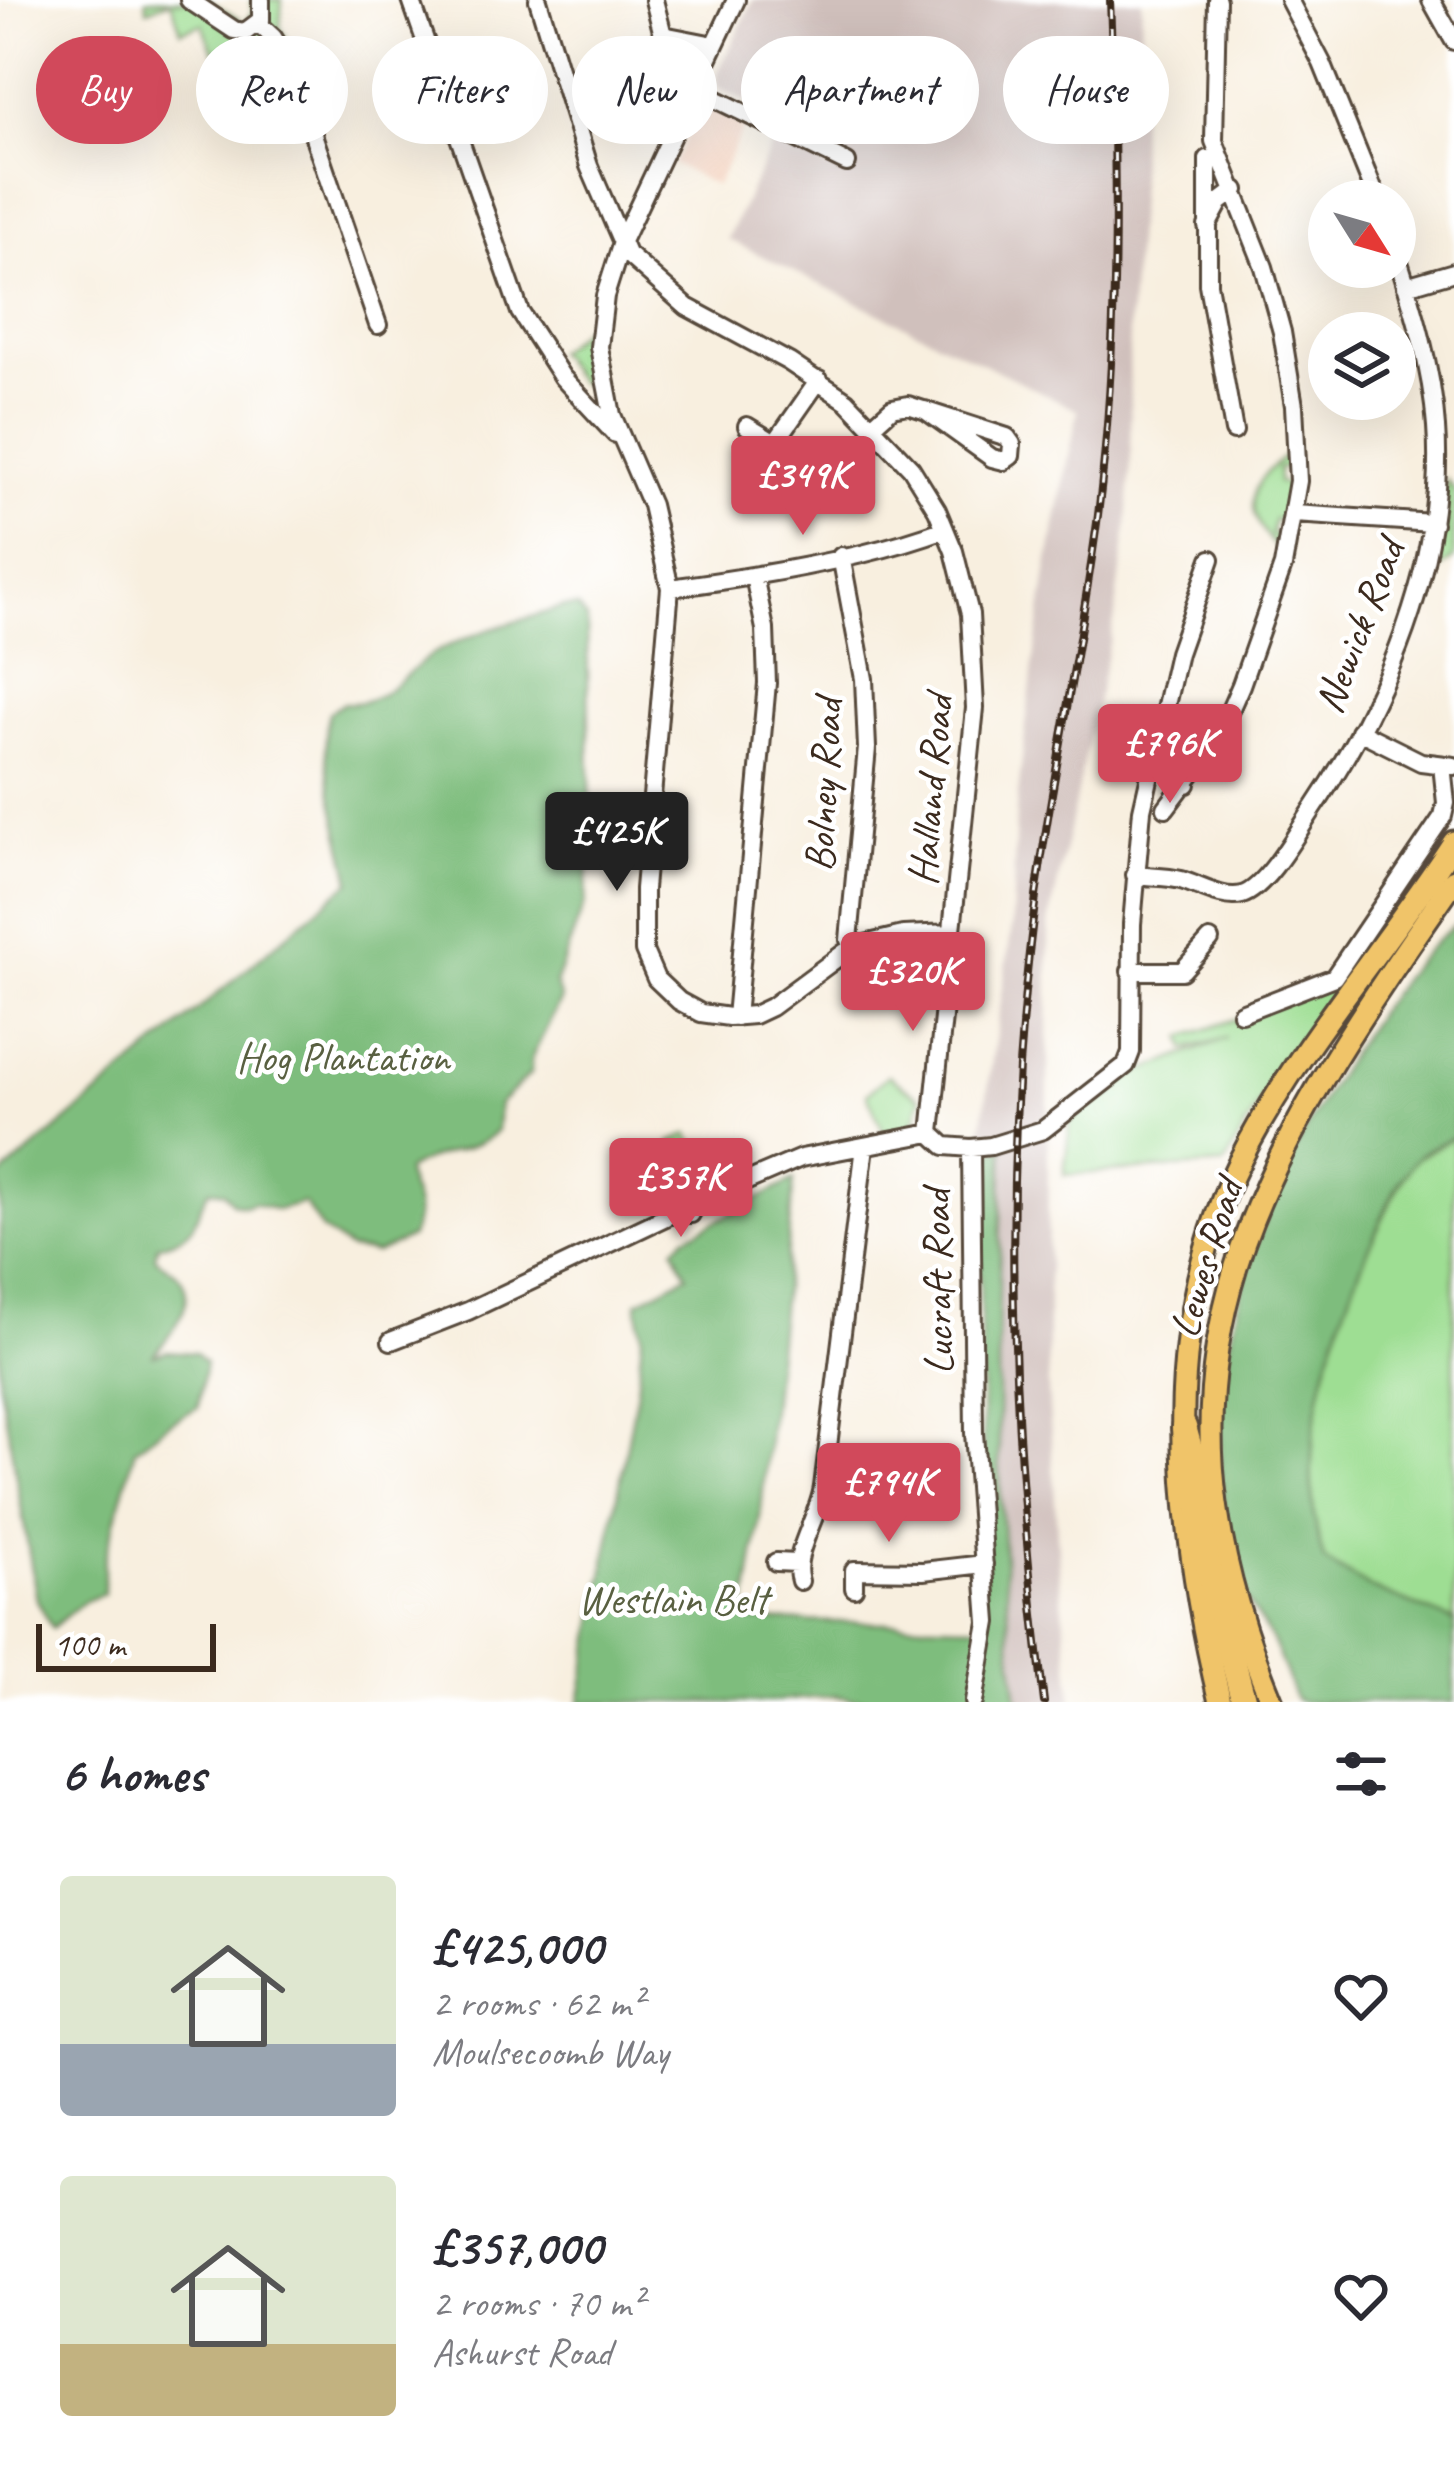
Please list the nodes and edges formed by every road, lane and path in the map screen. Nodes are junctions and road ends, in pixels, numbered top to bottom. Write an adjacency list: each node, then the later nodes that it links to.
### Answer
1 (189, 0): 10 (street)
2 (261, 0): 10 (street)
3 (410, 0): 32 (street)
4 (538, 0): 22 (street, Halland Road)
5 (655, 0): 11 (street)
6 (736, 0): 13 (street)
7 (1217, 0): 20 (street)
8 (1289, 0): 19 (street)
9 (1431, 0): 14 (street)
10 (259, 24): 26 (street)
11 (663, 35): 12 (street)
12 (668, 36)
13 (717, 39)
14 (1454, 41)
15 (717, 103): 18 (street)
16 (667, 144): 22 (street)
17 (1208, 160): 21 (street)
18 (848, 163)
19 (1369, 180)
20 (1236, 190): 21 (street); 35 (street)
21 (1206, 232): 31 (street)
22 (623, 239): 27 (street, Halland Road); 32 (street)
23 (1454, 272): 24 (street)
24 (1416, 283)
25 (1406, 288): 36 (street, Newick Road)
26 (377, 325)
27 (819, 380): 29 (street, Halland Road); 33 (street)
28 (925, 410): 28 (street); 29 (street)
29 (873, 425): 37 (street, Halland Road)
30 (747, 426): 33 (street)
31 (1234, 431)
32 (620, 439): 41 (street)
33 (776, 443): 34 (street)
34 (795, 454)
35 (1294, 514): 36 (street, Newick Road); 44 (street)
36 (1433, 523): 42 (street, Newick Road)
37 (945, 529): 38 (street); 47 (street, Halland Road)
38 (841, 556): 40 (street); 49 (street, Bolney Road)
39 (1210, 560): 46 (street)
40 (754, 576): 41 (street); 52 (street)
41 (670, 588): 52 (street)
42 (1359, 731): 43 (street); 46 (street, Newick Road)
43 (1448, 766): 51 (street)
44 (1166, 808)
45 (1450, 870): 57 (main road, Lewes Road); 64 (main road, Lewes Road)
46 (1135, 875): 50 (street)
47 (952, 933): 49 (street); 53 (street, Halland Road)
48 (1210, 940): 50 (street)
49 (852, 947): 52 (street)
50 (1130, 971): 55 (street)
51 (1241, 1013)
52 (736, 1017)
53 (931, 1133): 54 (street); 55 (street)
54 (865, 1146): 56 (street); 58 (street)
55 (970, 1148): 59 (street, Lucraft Road)
56 (391, 1341)
57 (1184, 1426): 62 (main road, Lewes Road); 63 (highway)
58 (776, 1562)
59 (984, 1564): 60 (street); 61 (street, Lucraft Road)
60 (854, 1570)
61 (974, 1702)
62 (1220, 1702)
63 (1244, 1702)
64 (1272, 1702)

